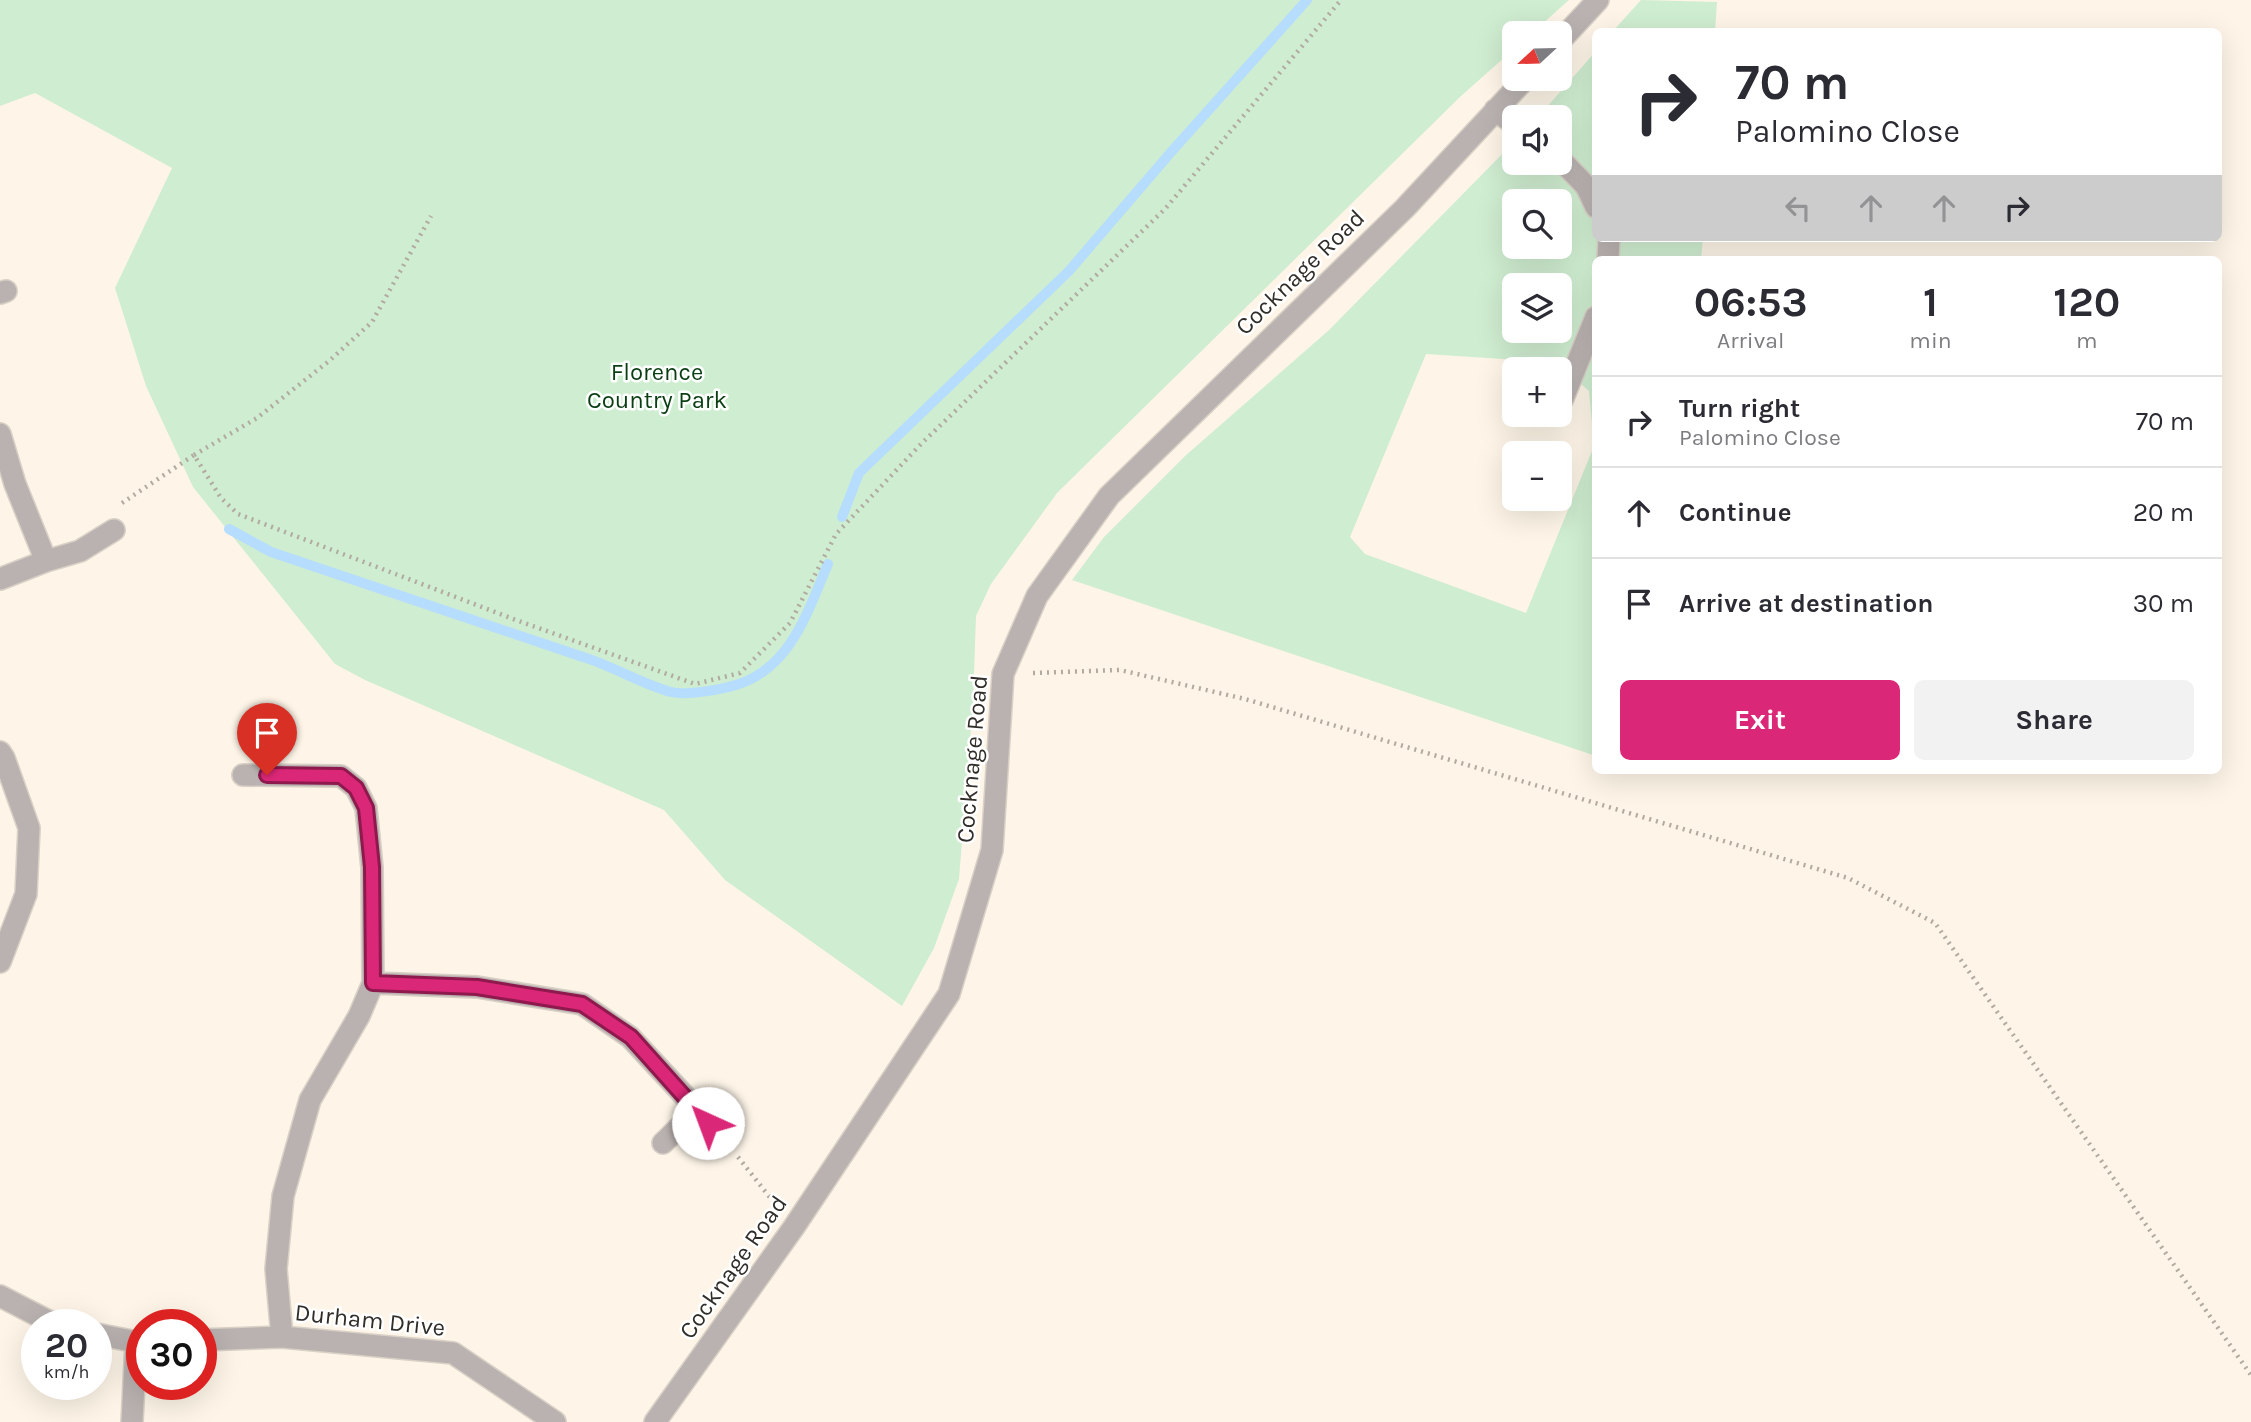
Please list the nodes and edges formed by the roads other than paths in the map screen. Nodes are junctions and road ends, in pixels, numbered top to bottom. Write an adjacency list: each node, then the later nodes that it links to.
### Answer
1 (1598, 0): 2 (street)
2 (1572, 28)
3 (1513, 91): 4 (street, Cocknage Road)
4 (1495, 110): 5 (street); 28 (street, Cocknage Road)
5 (1502, 115)
6 (1572, 171): 7 (street)
7 (1592, 199)
8 (1592, 327): 9 (street)
9 (1572, 376)
10 (0, 434): 12 (street)
11 (114, 530): 12 (street)
12 (46, 561): 13 (street)
13 (0, 579)
14 (0, 752): 16 (street)
15 (243, 775): 17 (street)
16 (0, 962)
17 (373, 983): 18 (street); 23 (street)
18 (696, 1111): 19 (street); 20 (street)
19 (720, 1135)
20 (663, 1143)
21 (0, 1296): 22 (street)
22 (25, 1309)
23 (282, 1337): 24 (street, Durham Drive); 26 (street, Durham Drive)
24 (217, 1339)
25 (134, 1400): 27 (street)
26 (551, 1421)
27 (132, 1422)
28 (656, 1422)

